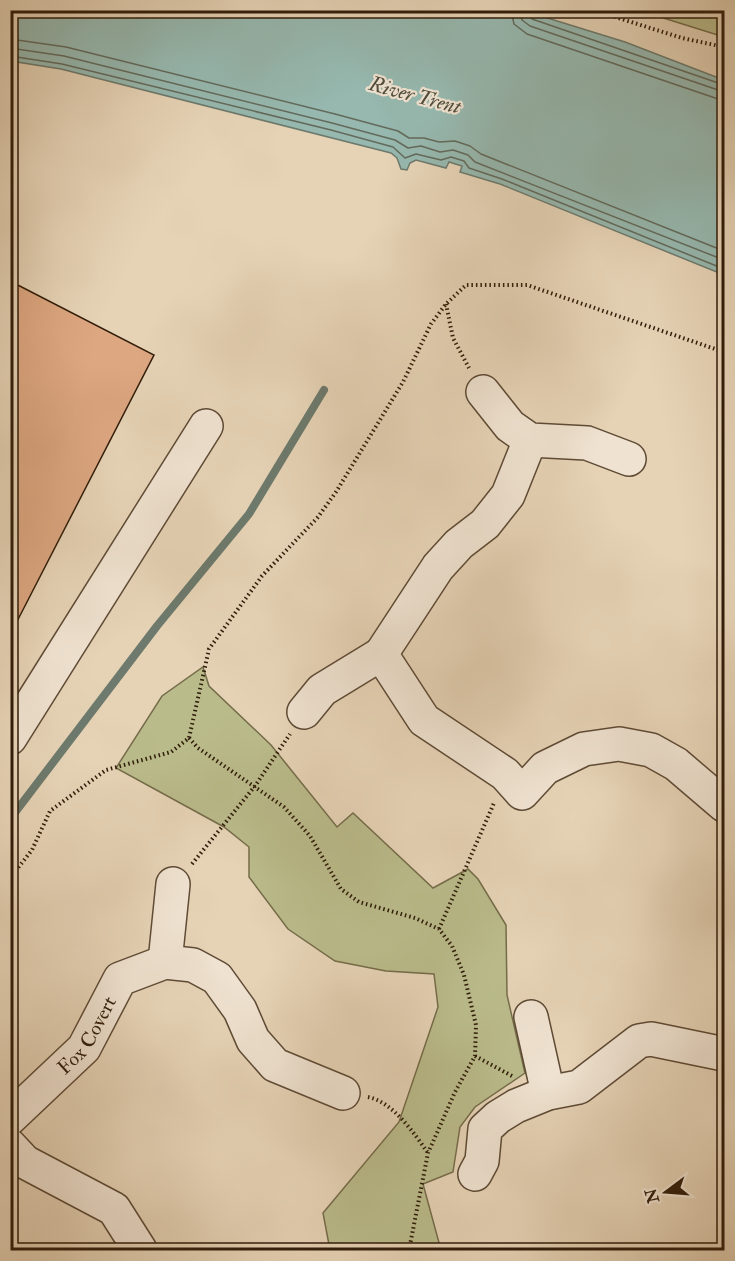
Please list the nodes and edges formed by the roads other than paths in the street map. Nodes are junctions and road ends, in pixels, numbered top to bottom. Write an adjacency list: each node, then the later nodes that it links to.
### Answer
1 (483, 392): 3 (street)
2 (206, 426): 7 (street)
3 (530, 440): 4 (street); 5 (street)
4 (629, 459)
5 (381, 654): 6 (street); 8 (street)
6 (303, 712)
7 (10, 738)
8 (723, 802)
9 (174, 884): 10 (street)
10 (165, 962): 13 (street, Fox Covert); 15 (street, Fox Covert)
11 (531, 1017): 14 (street)
12 (724, 1054): 14 (street)
13 (343, 1093)
14 (548, 1093): 17 (street)
15 (10, 1118)
16 (10, 1146): 18 (street)
17 (475, 1174)
18 (140, 1251)

